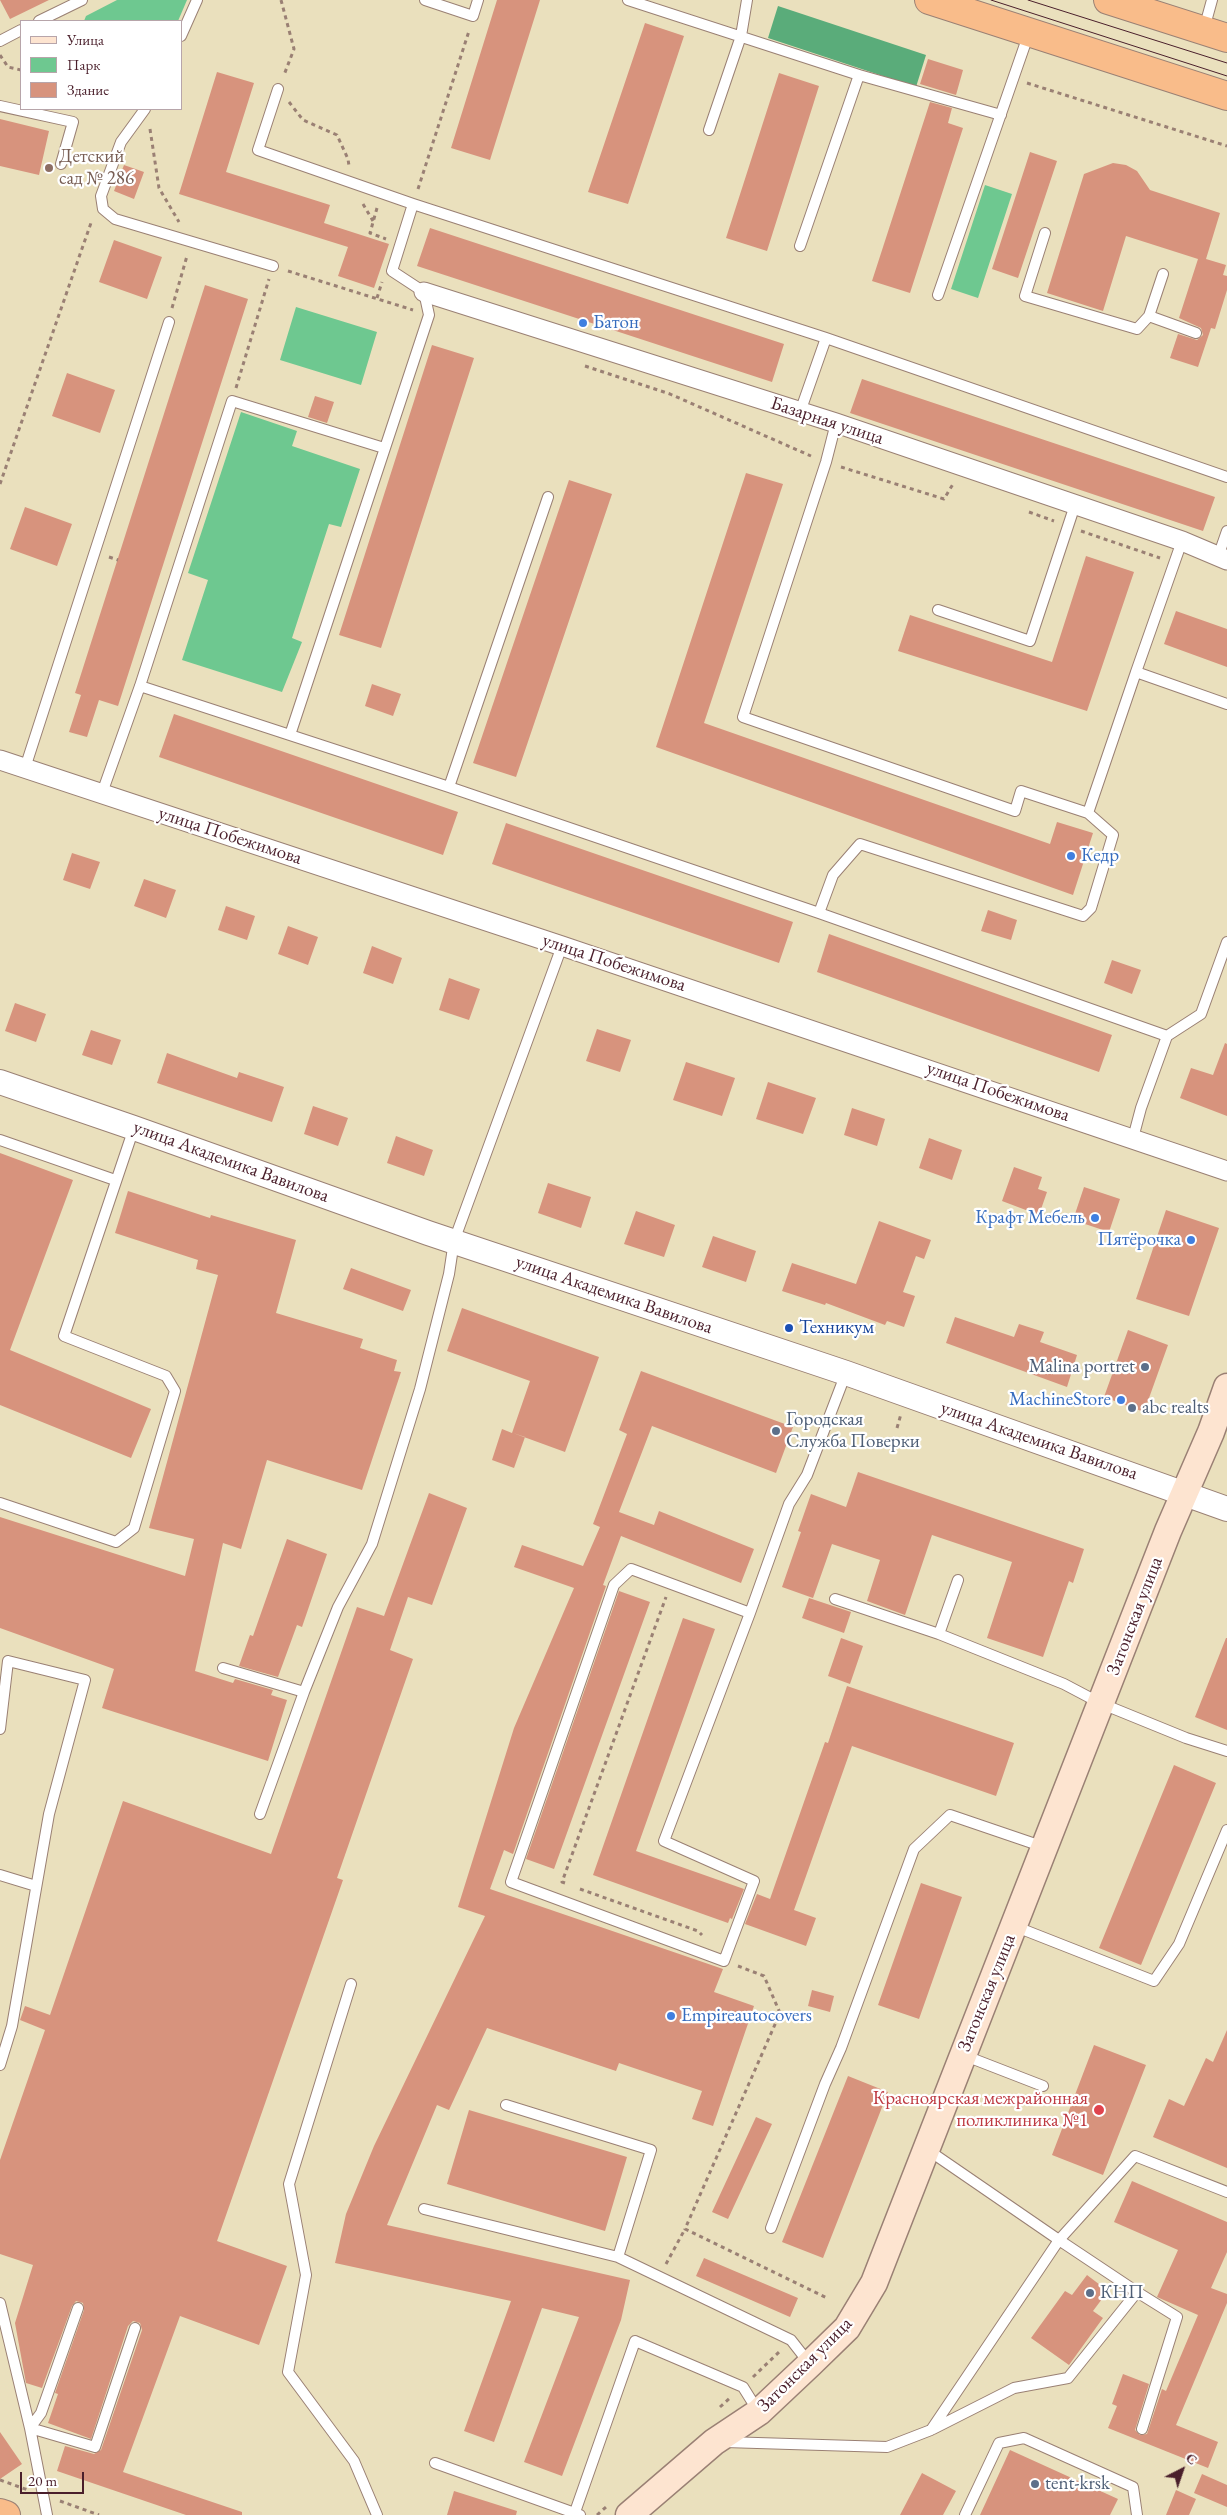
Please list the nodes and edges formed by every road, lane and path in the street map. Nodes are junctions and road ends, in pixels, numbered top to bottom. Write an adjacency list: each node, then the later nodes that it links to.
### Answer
1 (82, 0): 12 (lane)
2 (197, 0): 15 (lane)
3 (280, 0): 23 (path)
4 (425, 0): 11 (lane)
5 (478, 0): 11 (lane)
6 (628, 0): 17 (lane)
7 (747, 0): 17 (lane)
8 (929, 0): 14 (highway)
9 (1108, 0): 16 (highway)
10 (1212, 0): 16 (lane)
11 (473, 16): 33 (path)
12 (41, 20)
13 (20, 30): 18 (lane)
14 (1030, 32): 22 (lane); 24 (highway)
15 (182, 34)
16 (1215, 34)
17 (741, 36): 21 (lane); 28 (lane)
18 (0, 40)
19 (0, 55): 20 (path)
20 (20, 70)
21 (859, 75): 27 (lane); 36 (lane)
22 (1015, 78): 27 (lane); 29 (path)
23 (278, 89): 31 (path); 31 (lane)
24 (1227, 96)
25 (0, 106): 30 (lane)
26 (147, 114): 32 (lane); 35 (path)
27 (1001, 115): 40 (lane)
28 (709, 130)
29 (1227, 146)
30 (61, 164)
31 (350, 182): 33 (lane)
32 (101, 196): 35 (lane); 53 (path)
33 (413, 204): 39 (lane); 45 (lane)
34 (1045, 233): 42 (lane)
35 (191, 242): 37 (lane); 43 (path)
36 (800, 246)
37 (273, 266): 41 (path); 47 (path)
38 (1163, 274): 42 (lane)
39 (424, 292): 41 (lane); 48 (street, Базарная улица)
40 (938, 295)
41 (429, 315): 50 (lane)
42 (1149, 316): 44 (lane)
43 (169, 322): 69 (lane)
44 (1196, 333)
45 (826, 338): 48 (lane); 52 (lane)
46 (577, 364): 51 (path)
47 (232, 401): 50 (lane); 65 (lane)
48 (800, 412): 49 (street, Базарная улица)
49 (836, 423): 51 (lane); 56 (street, Базарная улица)
50 (384, 448): 67 (lane)
51 (826, 462): 54 (path); 72 (lane)
52 (1227, 477)
53 (0, 484)
54 (962, 487)
55 (548, 497): 70 (lane)
56 (1075, 504): 58 (lane); 60 (street, Базарная улица)
57 (1024, 510): 58 (path)
58 (1068, 527): 62 (path); 63 (lane)
59 (1227, 531): 61 (lane)
60 (1182, 541): 61 (street, Базарная улица); 62 (lane)
61 (1223, 558)
62 (1173, 562): 64 (lane)
63 (938, 610)
64 (1136, 672): 66 (lane); 72 (lane)
65 (140, 686): 67 (lane); 71 (lane)
66 (1227, 704)
67 (290, 735): 70 (lane)
68 (0, 760): 69 (street, улица Побежимова)
69 (25, 768): 71 (street, улица Побежимова)
70 (448, 787): 73 (lane)
71 (102, 794): 75 (street, улица Побежимова)
72 (1088, 813): 73 (lane)
73 (819, 913): 76 (lane)
74 (1227, 942): 76 (lane)
75 (562, 946): 79 (street, улица Побежимова); 83 (lane)
76 (1167, 1036): 79 (lane)
77 (0, 1082): 78 (street, улица Академика Вавилова)
78 (134, 1128): 82 (lane); 83 (street, улица Академика Вавилова)
79 (1133, 1138): 81 (street, улица Побежимова)
80 (0, 1140): 82 (lane)
81 (1227, 1171)
82 (115, 1180): 87 (lane)
83 (454, 1241): 84 (street, улица Академика Вавилова); 95 (lane)
84 (846, 1374): 86 (street, улица Академика Вавилова); 92 (lane)
85 (1227, 1387): 86 (main road, Затонская улица)
86 (1185, 1493): 88 (street, улица Академика Вавилова); 96 (main road, Затонская улица)
87 (0, 1503)
88 (1227, 1509)
89 (958, 1580): 93 (lane)
90 (671, 1584): 92 (lane); 105 (path); 105 (lane)
91 (835, 1599): 93 (lane)
92 (750, 1613): 105 (lane)
93 (939, 1634): 96 (lane)
94 (223, 1668): 95 (lane)
95 (304, 1692): 99 (lane)
96 (1100, 1703): 98 (lane); 101 (main road, Затонская улица)
97 (0, 1729): 103 (lane)
98 (1227, 1751)
99 (260, 1814)
100 (1227, 1830): 104 (lane)
101 (1045, 1848): 104 (main road, Затонская улица); 114 (lane)
102 (0, 1875): 103 (lane)
103 (36, 1886): 108 (lane)
104 (1014, 1926): 107 (main road, Затонская улица)
105 (724, 1961): 115 (path)
106 (350, 1984): 135 (lane)
107 (962, 2055): 109 (lane); 111 (main road, Затонская улица)
108 (0, 2065)
109 (1042, 2086)
110 (506, 2105): 117 (lane)
111 (926, 2148): 116 (lane); 124 (main road, Затонская улица)
112 (1227, 2192): 116 (lane)
113 (424, 2210): 117 (lane)
114 (771, 2228)
115 (685, 2229): 118 (path); 120 (path)
116 (1059, 2240): 119 (lane); 128 (lane)
117 (618, 2257): 118 (lane)
118 (658, 2278): 124 (lane)
119 (1137, 2292): 127 (lane); 128 (lane)
120 (827, 2298)
121 (0, 2303): 126 (lane)
122 (78, 2308): 126 (lane)
123 (135, 2328): 126 (lane)
124 (810, 2364): 125 (main road, Затонская улица)
125 (759, 2412): 129 (main road, Затонская улица); 132 (lane)
126 (30, 2428): 134 (lane)
127 (1142, 2429)
128 (932, 2430): 129 (lane)
129 (714, 2442): 136 (main road, Затонская улица)
130 (434, 2463): 132 (lane)
131 (0, 2513): 133 (highway)
132 (578, 2514)
133 (6, 2515)
134 (47, 2515)
135 (377, 2515)
136 (629, 2515)
137 (965, 2515): 138 (lane)
138 (1137, 2515)

